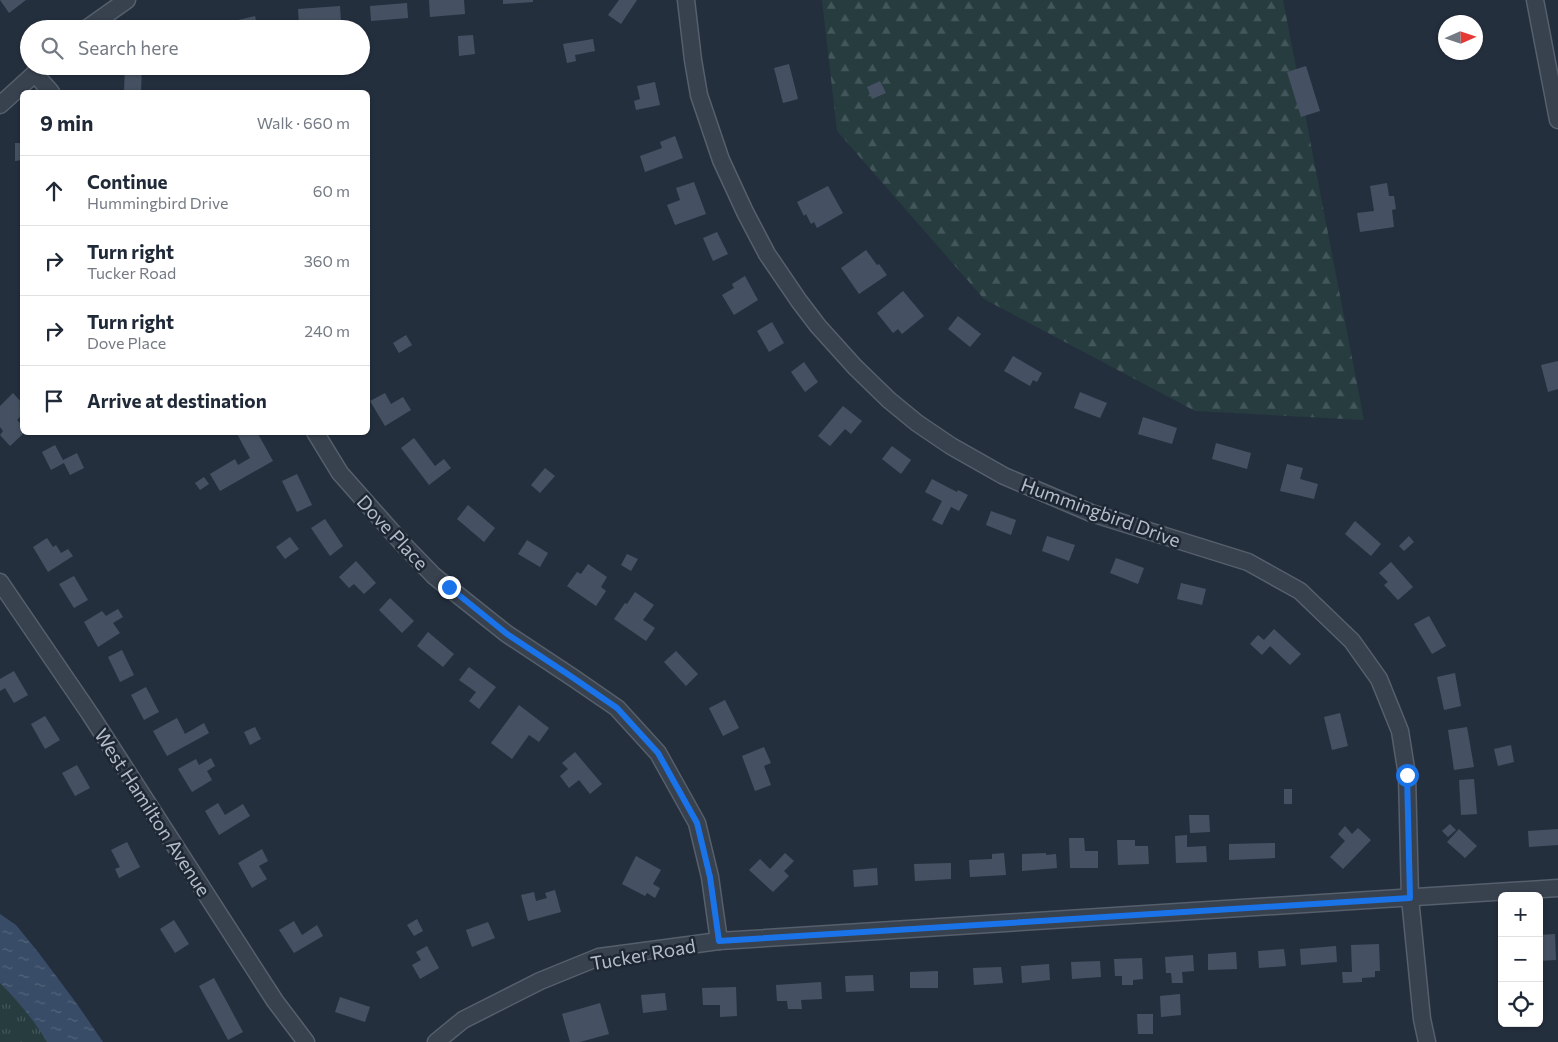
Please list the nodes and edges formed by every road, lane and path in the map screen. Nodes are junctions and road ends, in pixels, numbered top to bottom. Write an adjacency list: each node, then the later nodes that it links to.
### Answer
1 (127, 0): 4 (street)
2 (686, 0): 13 (street, Hummingbird Drive)
3 (1535, 0): 9 (street)
4 (99, 20)
5 (33, 75): 8 (street)
6 (42, 75): 7 (street)
7 (51, 90)
8 (0, 105)
9 (1558, 120)
10 (317, 435): 14 (street, Dove Place)
11 (0, 582): 15 (street, West Hamilton Avenue)
12 (1558, 888): 13 (street, Tucker Road)
13 (1410, 898): 14 (street, Tucker Road); 17 (street, Hummingbird Drive)
14 (719, 941): 16 (street, Tucker Road)
15 (306, 1042)
16 (436, 1042)
17 (1426, 1042)

